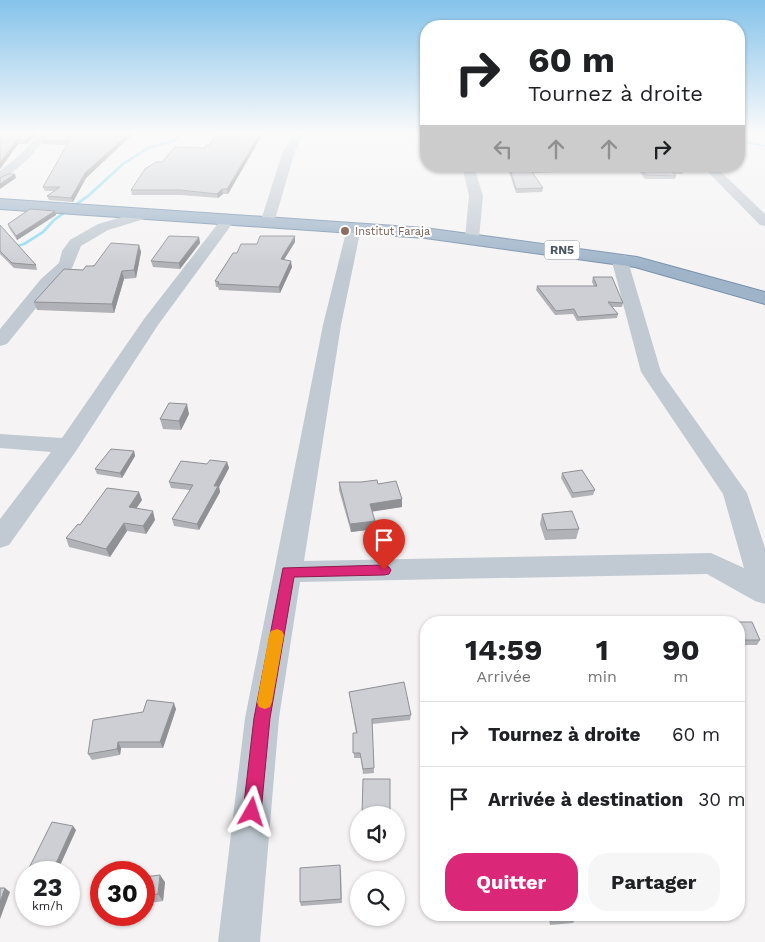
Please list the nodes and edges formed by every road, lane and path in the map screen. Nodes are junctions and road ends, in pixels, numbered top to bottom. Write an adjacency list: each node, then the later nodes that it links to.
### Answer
1 (281, 178): 8 (street)
2 (471, 178): 10 (street)
3 (720, 178): 7 (street)
4 (0, 204): 5 (highway, RN5)
5 (146, 214): 6 (highway, RN5); 13 (street)
6 (228, 220): 8 (highway, RN5); 15 (street)
7 (765, 222)
8 (267, 223): 9 (highway, RN5)
9 (354, 228): 10 (highway, RN5); 17 (street)
10 (472, 238): 11 (highway, RN5)
11 (619, 258): 12 (highway, RN5); 18 (street)
12 (765, 298)
13 (0, 340)
14 (0, 441): 15 (street)
15 (68, 446): 16 (street)
16 (0, 538)
17 (288, 572): 18 (street); 19 (street)
18 (765, 593)
19 (239, 942)

